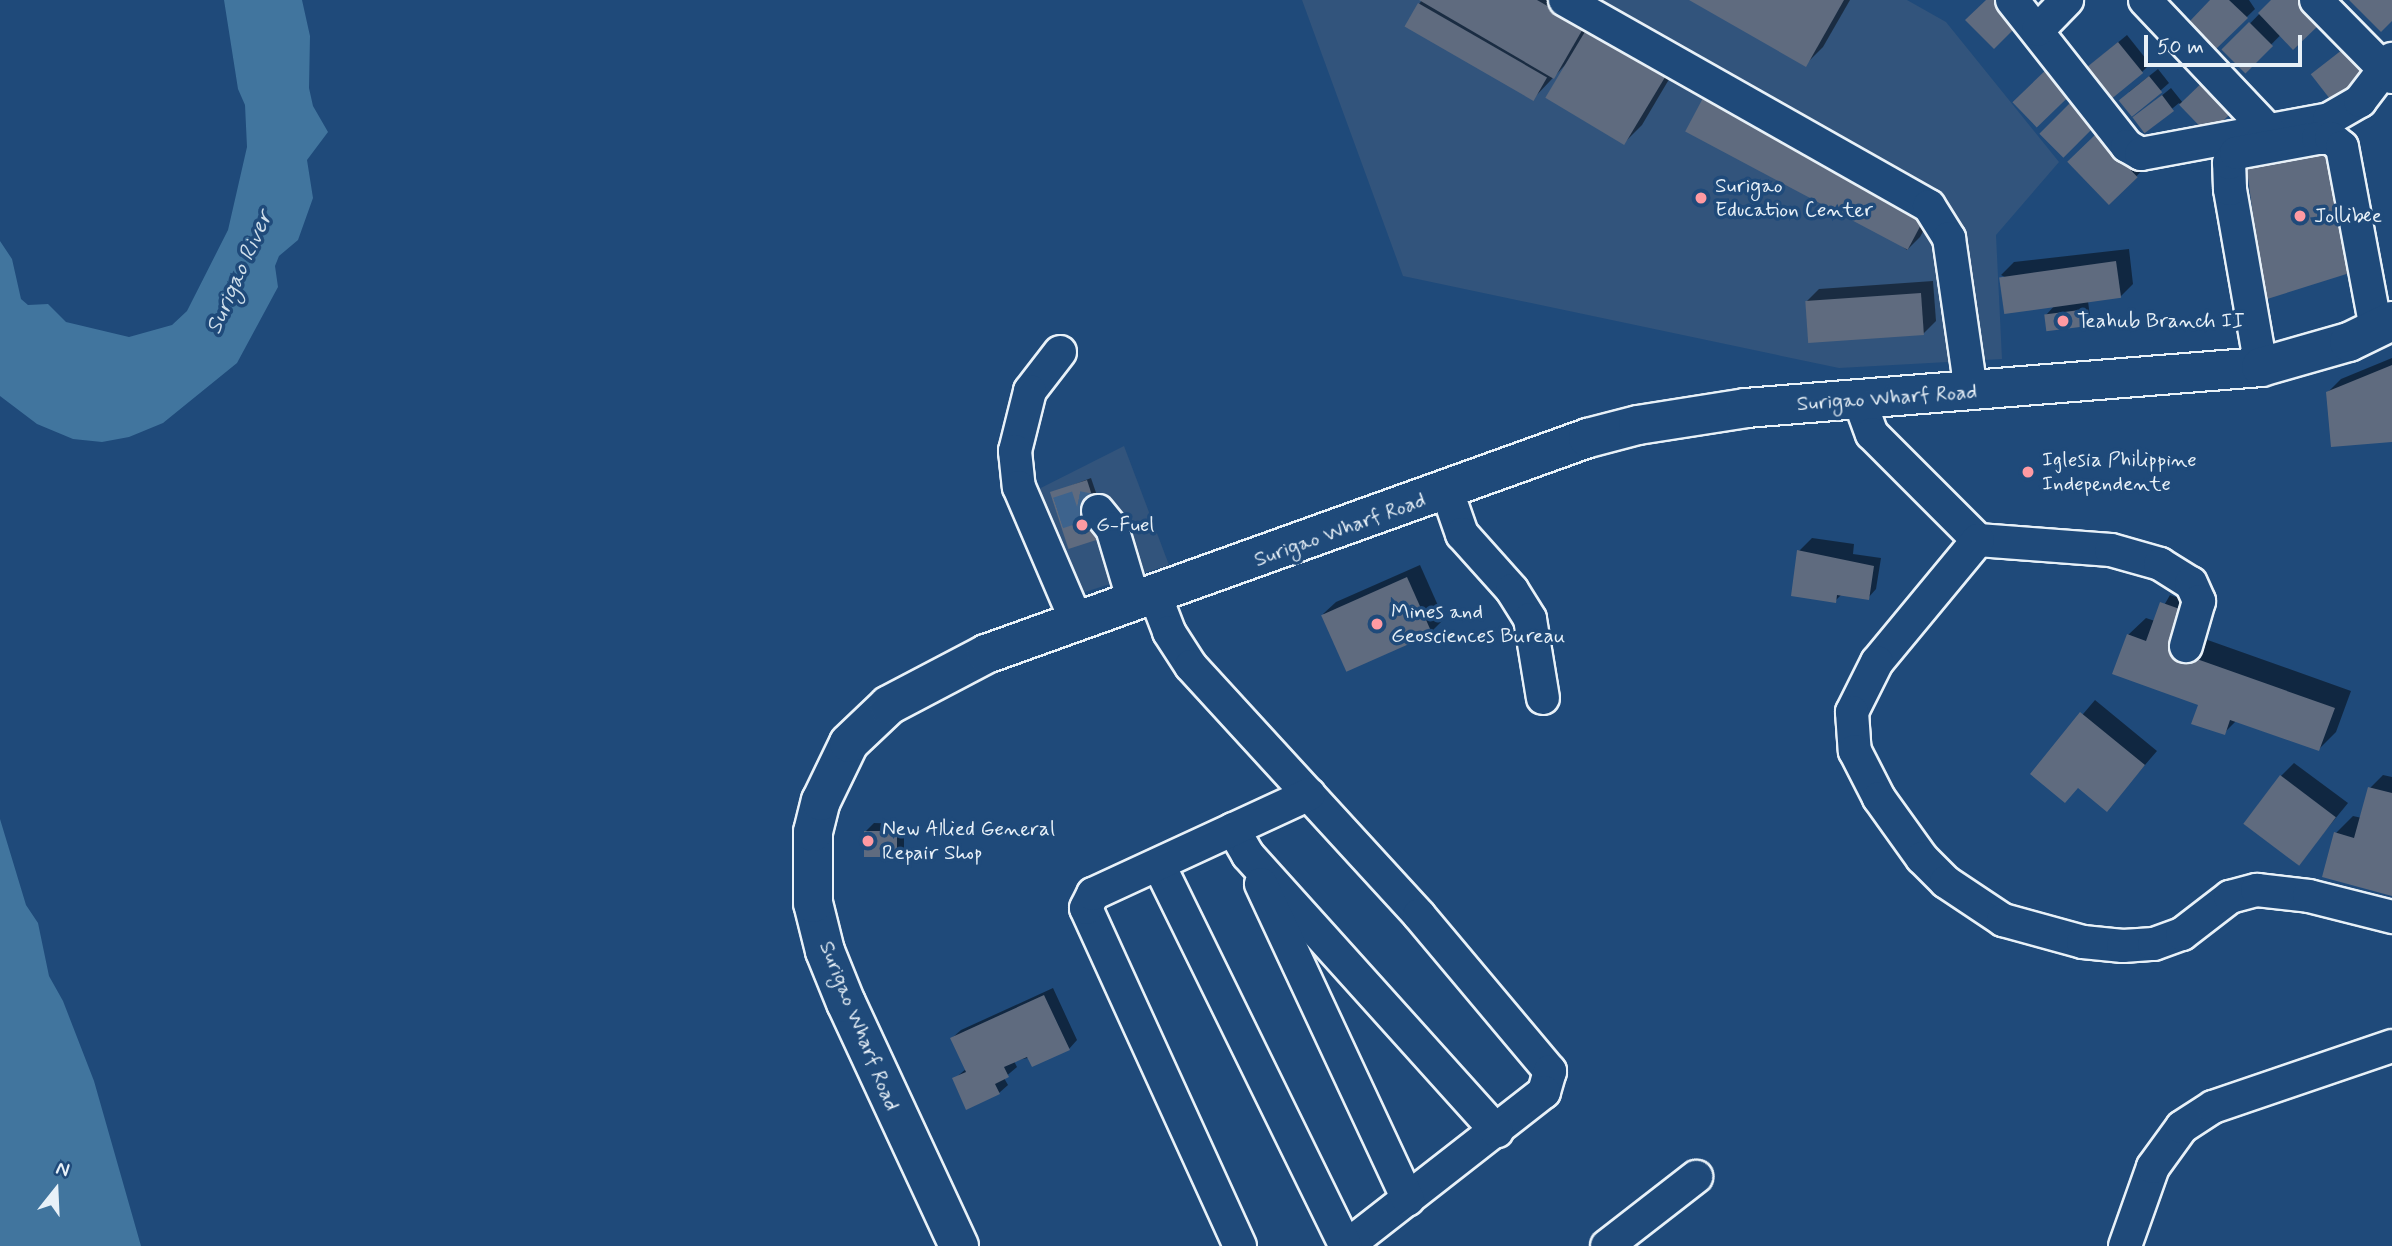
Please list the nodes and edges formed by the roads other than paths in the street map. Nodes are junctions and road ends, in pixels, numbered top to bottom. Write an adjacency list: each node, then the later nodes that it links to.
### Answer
1 (1565, 0): 12 (street)
2 (2012, 0): 6 (street)
3 (2067, 0): 6 (street)
4 (2145, 0): 8 (street)
5 (2316, 0): 7 (street)
6 (2038, 30): 8 (street)
7 (2390, 69): 8 (street)
8 (2270, 132)
9 (2384, 325): 11 (main road, Surigao Wharf Road); 11 (street)
10 (1060, 352): 18 (street)
11 (2261, 367): 12 (main road, Surigao Wharf Road)
12 (1971, 391): 13 (main road, Surigao Wharf Road)
13 (1859, 398): 14 (main road, Surigao Wharf Road); 16 (street)
14 (1447, 491): 17 (main road, Surigao Wharf Road); 20 (street)
15 (1098, 511): 17 (street)
16 (1978, 540): 19 (street); 24 (street)
17 (1144, 598): 18 (main road, Surigao Wharf Road); 21 (street)
18 (1077, 622): 29 (main road, Surigao Wharf Road)
19 (2186, 646)
20 (1544, 698)
21 (1309, 794): 22 (street); 26 (street)
22 (1240, 842): 23 (street); 26 (street); 28 (street)
23 (1159, 865): 30 (street); 31 (street)
24 (2392, 917)
25 (2392, 1046): 33 (street)
26 (1497, 1132): 28 (street)
27 (1696, 1177): 32 (street)
28 (1408, 1199): 31 (street)
29 (959, 1246)
30 (1240, 1246)
31 (1346, 1246)
32 (1607, 1246)
33 (2125, 1246)

